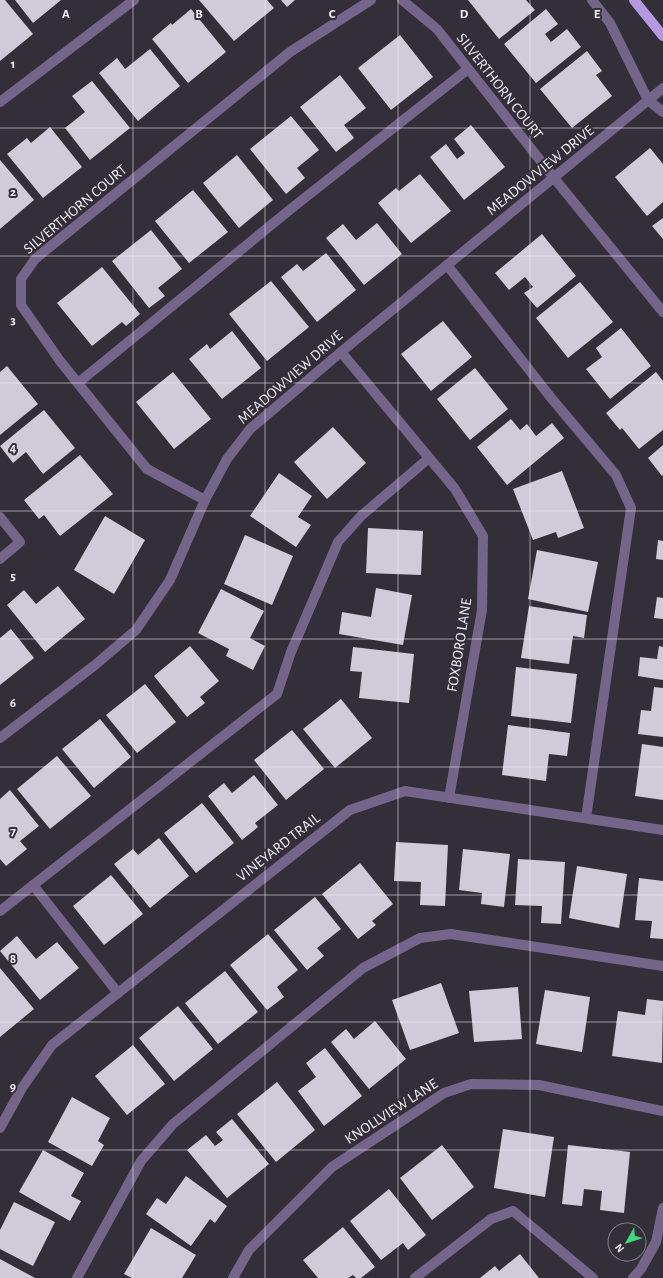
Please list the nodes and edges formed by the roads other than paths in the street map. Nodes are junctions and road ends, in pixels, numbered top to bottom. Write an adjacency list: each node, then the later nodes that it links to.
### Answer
1 (134, 0): 10 (street)
2 (371, 0): 16 (street, SILVERTHORN COURT)
3 (402, 0): 7 (street, SILVERTHORN COURT)
4 (592, 0): 9 (street)
5 (634, 0): 6 (main road)
6 (663, 36)
7 (468, 70): 12 (street, SILVERTHORN COURT); 16 (street)
8 (663, 88): 9 (street, MEADOWVIEW DRIVE)
9 (648, 100): 11 (street); 12 (street, MEADOWVIEW DRIVE)
10 (0, 102)
11 (663, 112)
12 (554, 178): 13 (street, MEADOWVIEW DRIVE); 14 (street, SILVERTHORN COURT)
13 (447, 265): 15 (street, MEADOWVIEW DRIVE); 23 (street)
14 (663, 312)
15 (341, 352): 17 (street, FOXBORO LANE); 18 (street, MEADOWVIEW DRIVE)
16 (78, 383): 18 (street, SILVERTHORN COURT)
17 (429, 458): 22 (street, FOXBORO LANE); 25 (street)
18 (205, 500): 21 (street, MEADOWVIEW DRIVE)
19 (0, 517): 20 (street)
20 (0, 559)
21 (0, 738)
22 (449, 798): 23 (street, VINEYARD TRAIL); 28 (street, VINEYARD TRAIL)
23 (586, 818): 24 (street, VINEYARD TRAIL)
24 (663, 830)
25 (33, 885): 26 (street); 28 (street)
26 (0, 911)
27 (663, 966): 32 (street)
28 (118, 993): 30 (street, VINEYARD TRAIL)
29 (663, 1111): 33 (street, KNOLLVIEW LANE)
30 (0, 1128)
31 (663, 1208): 36 (street)
32 (77, 1278)
33 (233, 1278)
34 (415, 1278): 35 (street)
35 (593, 1278)
36 (633, 1278)

